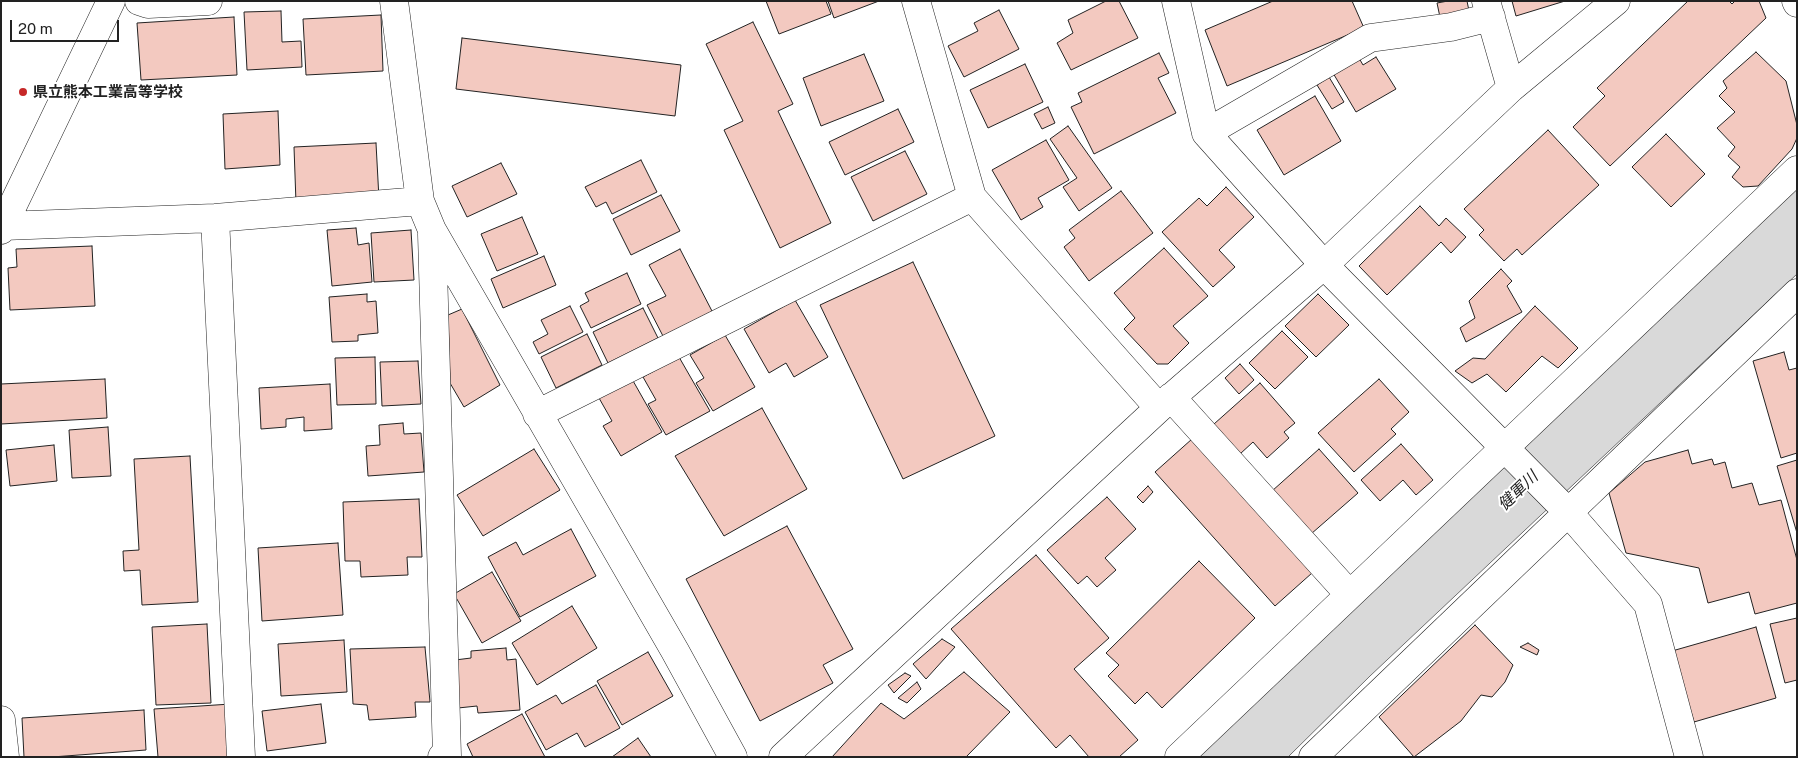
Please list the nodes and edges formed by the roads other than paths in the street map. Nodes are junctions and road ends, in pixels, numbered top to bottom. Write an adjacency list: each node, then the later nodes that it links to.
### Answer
1 (111, 1): 15 (street)
2 (139, 1): 3 (street)
3 (208, 1)
4 (394, 1): 13 (street)
5 (916, 1): 12 (street)
6 (1176, 1): 10 (street)
7 (1616, 1): 9 (street)
8 (1489, 9): 9 (street); 10 (street)
9 (1511, 88): 17 (street)
10 (1206, 133): 17 (street)
11 (1797, 170): 21 (street)
12 (972, 197): 19 (street); 20 (street)
13 (420, 200): 14 (street); 16 (street)
14 (215, 218): 15 (street); 26 (street)
15 (2, 228)
16 (432, 230): 20 (street); 28 (street)
17 (1324, 265): 19 (street); 21 (street)
18 (1797, 294): 22 (street)
19 (1165, 402): 23 (street); 30 (street)
20 (537, 414): 29 (street)
21 (1503, 448): 22 (street); 23 (street)
22 (1568, 512): 32 (street); 33 (street)
23 (1349, 594): 31 (street)
24 (1, 720): 25 (street)
25 (5, 757)
26 (241, 757)
27 (442, 757): 28 (street)
28 (448, 757)
29 (733, 757)
30 (783, 757)
31 (1180, 757)
32 (1313, 757)
33 (1689, 757)

